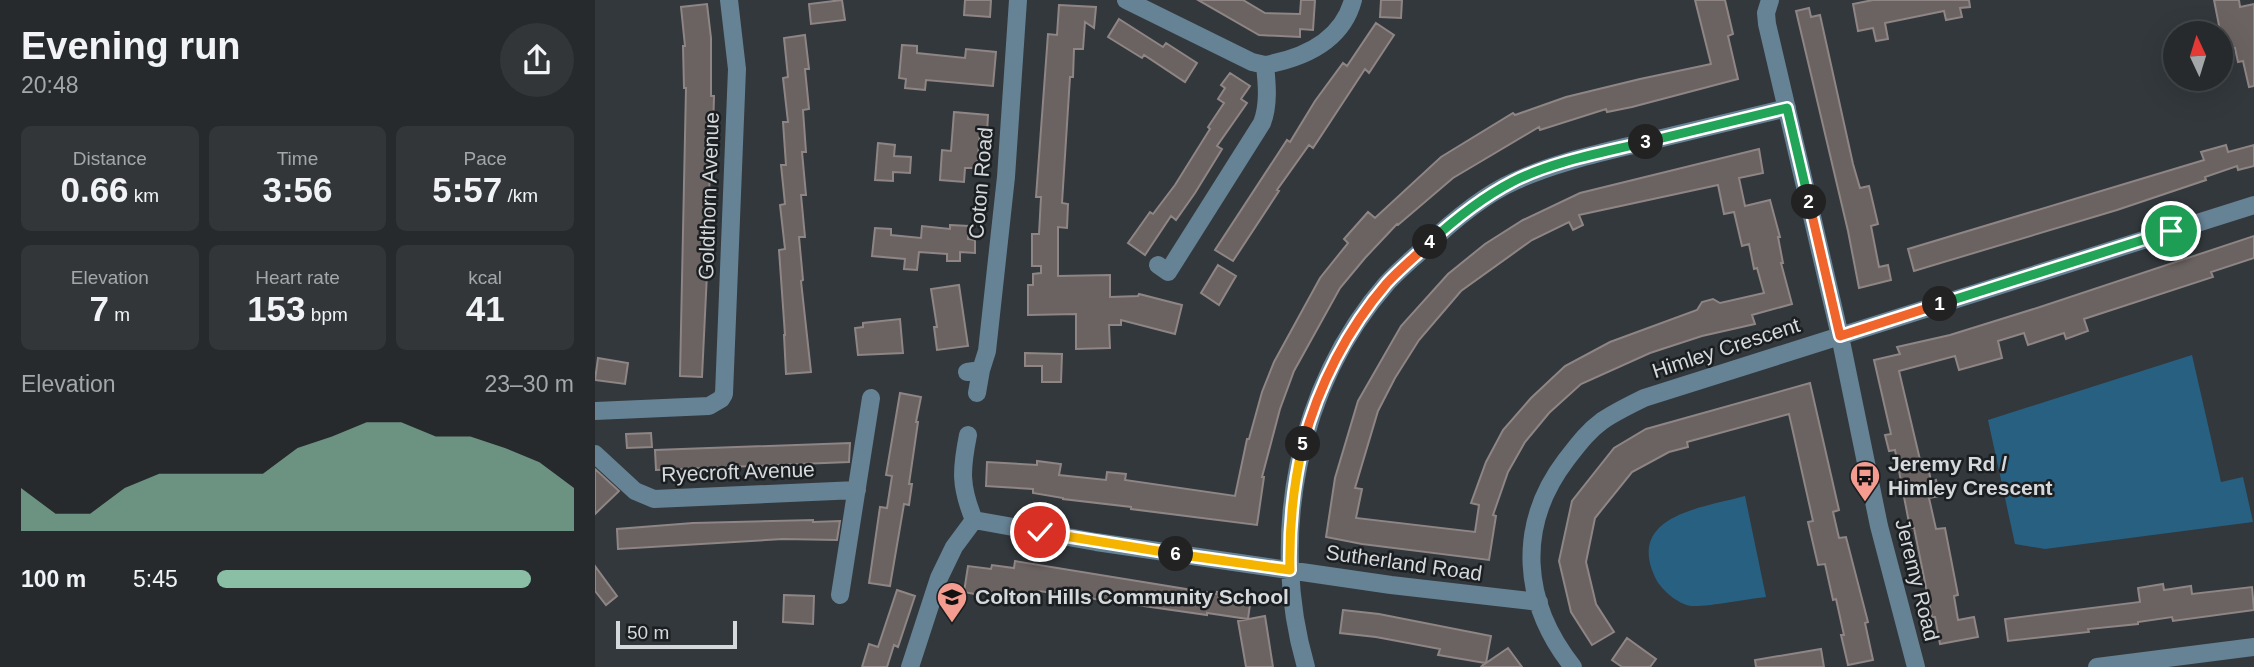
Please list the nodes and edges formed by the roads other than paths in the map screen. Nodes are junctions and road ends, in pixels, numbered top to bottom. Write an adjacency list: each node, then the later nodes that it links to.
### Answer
1 (729, 0): 13 (street, Goldthorn Avenue)
2 (1018, 0): 11 (street, Coton Road)
3 (1126, 0): 6 (street)
4 (1353, 0): 6 (street)
5 (1768, 6): 7 (street, Jeremy Road)
6 (1265, 65): 9 (street)
7 (1787, 108): 10 (street, Jeremy Road); 18 (street)
8 (2254, 205): 10 (street, Himley Crescent)
9 (1168, 272)
10 (1840, 336): 20 (street, Himley Crescent); 25 (street, Jeremy Road)
11 (977, 393)
12 (871, 398): 16 (street)
13 (595, 411)
14 (968, 435): 17 (street)
15 (595, 454): 16 (street, Ryecroft Avenue)
16 (857, 490): 19 (street)
17 (974, 520): 18 (street, Sutherland Road); 22 (street)
18 (1290, 570): 20 (street, Sutherland Road); 23 (street)
19 (840, 595)
20 (1539, 603): 24 (street, Himley Crescent)
21 (2254, 647): 26 (street)
22 (910, 667)
23 (1306, 667)
24 (1573, 667)
25 (1916, 667)
26 (2097, 667)

